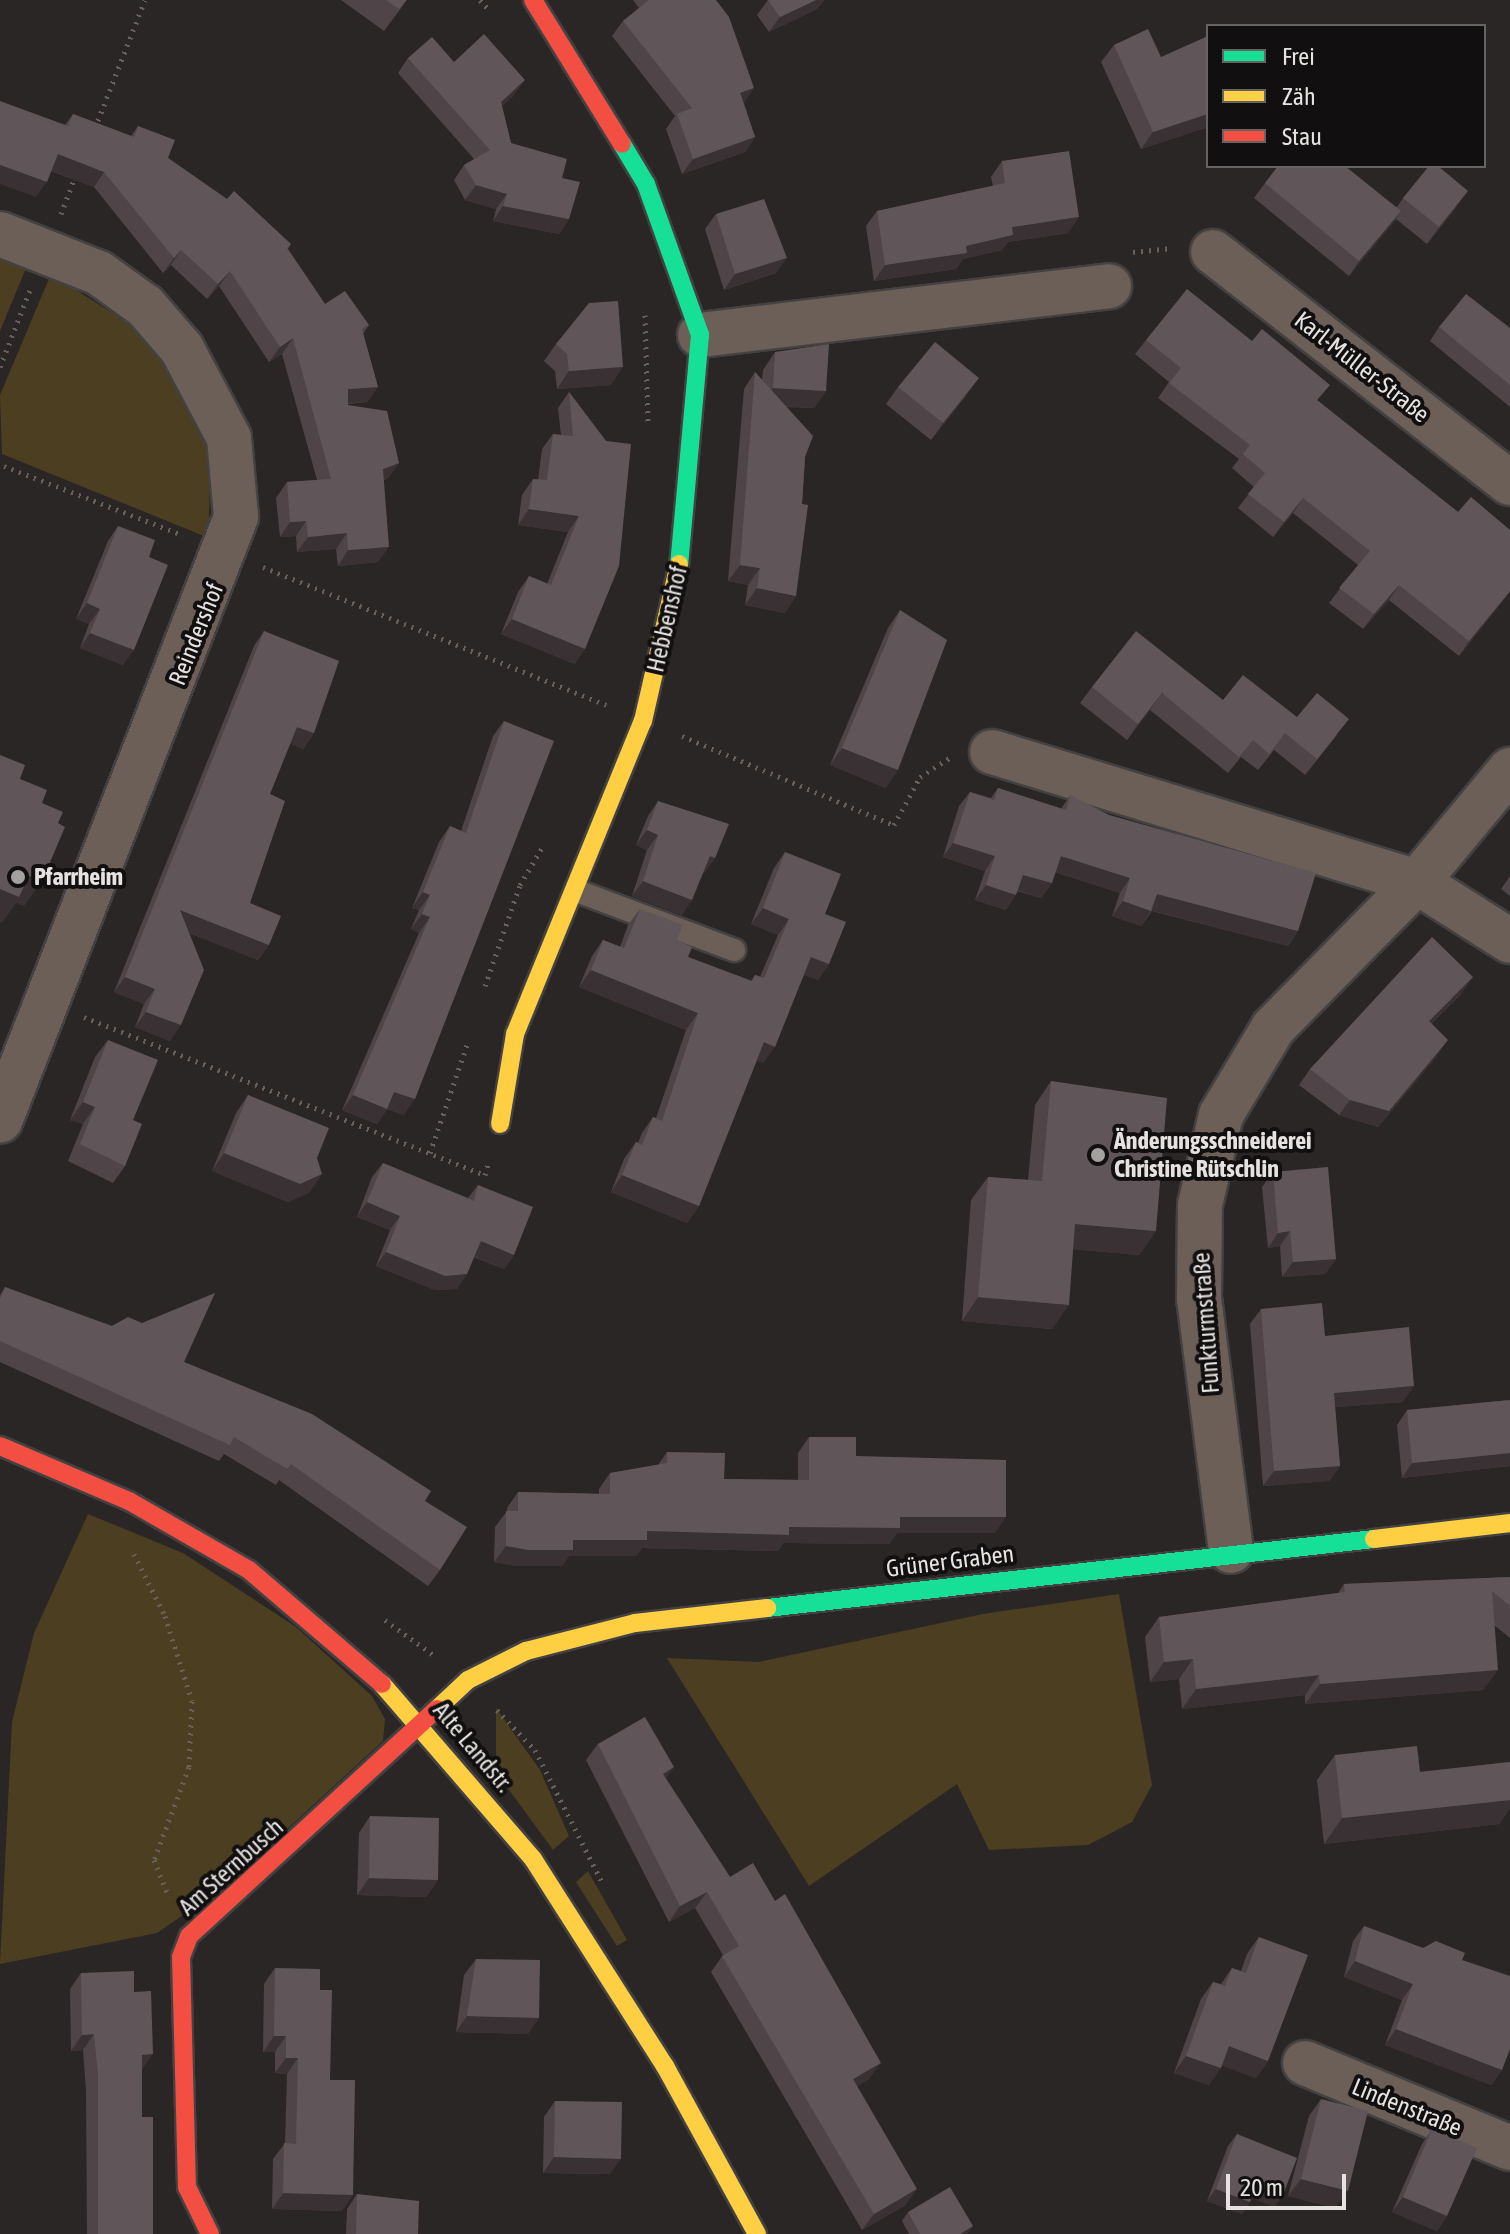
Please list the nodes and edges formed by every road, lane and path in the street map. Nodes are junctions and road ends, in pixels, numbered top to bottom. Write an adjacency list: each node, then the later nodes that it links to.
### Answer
1 (145, 0): 4 (path)
2 (480, 0): 3 (path)
3 (530, 7): 11 (street, Hebbenshof)
4 (90, 140)
5 (79, 168): 7 (path)
6 (0, 234): 7 (street, Reindershof)
7 (47, 249): 12 (path); 16 (street, Reindershof)
8 (1213, 252): 9 (path); 15 (street, Karl-Müller-Straße)
9 (1109, 286): 11 (street)
10 (643, 304): 13 (path)
11 (700, 335): 20 (street, Hebbenshof)
12 (0, 367)
13 (649, 432)
14 (4, 466): 16 (path)
15 (1510, 483)
16 (227, 554): 18 (path); 29 (street, Reindershof)
17 (618, 695): 18 (path)
18 (614, 708): 19 (path)
19 (608, 721)
20 (643, 721): 21 (path); 25 (street, Hebbenshof)
21 (992, 752): 24 (street)
22 (1510, 770): 24 (street, Funkturmstraße)
23 (549, 836): 28 (path)
24 (1417, 882): 26 (street); 37 (street, Funkturmstraße)
25 (577, 891): 27 (lane); 32 (street, Hebbenshof)
26 (1510, 941)
27 (734, 950)
28 (481, 999)
29 (49, 1004): 31 (street, Reindershof); 33 (path)
30 (473, 1028): 33 (path)
31 (0, 1121)
32 (500, 1124): 33 (path)
33 (430, 1153)
34 (0, 1446): 35 (street, Alte Landstr.)
35 (129, 1501): 38 (street, Alte Landstr.); 39 (path)
36 (1510, 1523): 37 (street, Grüner Graben)
37 (1231, 1551): 38 (street, Grüner Graben)
38 (425, 1726): 39 (street, Am Sternbusch); 43 (street, Alte Landstr.)
39 (198, 1926): 42 (street, Am Sternbusch)
40 (1305, 2063): 41 (street, Lindenstraße)
41 (1510, 2148)
42 (210, 2234)
43 (757, 2234)

